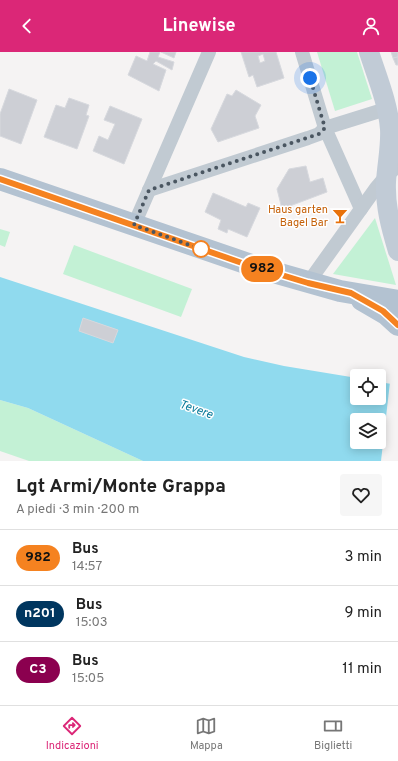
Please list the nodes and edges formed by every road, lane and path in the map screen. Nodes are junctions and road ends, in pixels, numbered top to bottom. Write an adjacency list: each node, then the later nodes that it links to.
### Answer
1 (209, 52): 8 (street)
2 (302, 52): 5 (street)
3 (369, 52): 4 (main road)
4 (386, 109): 5 (street); 6 (main road)
5 (325, 128): 8 (street); 9 (street)
6 (392, 171): 9 (street); 11 (main road)
7 (0, 179): 10 (main road)
8 (149, 190): 10 (street)
9 (361, 209): 12 (street)
10 (134, 225): 12 (main road)
11 (398, 251)
12 (308, 283): 13 (main road)
13 (351, 293): 14 (main road); 15 (main road)
14 (398, 301)
15 (398, 325)

